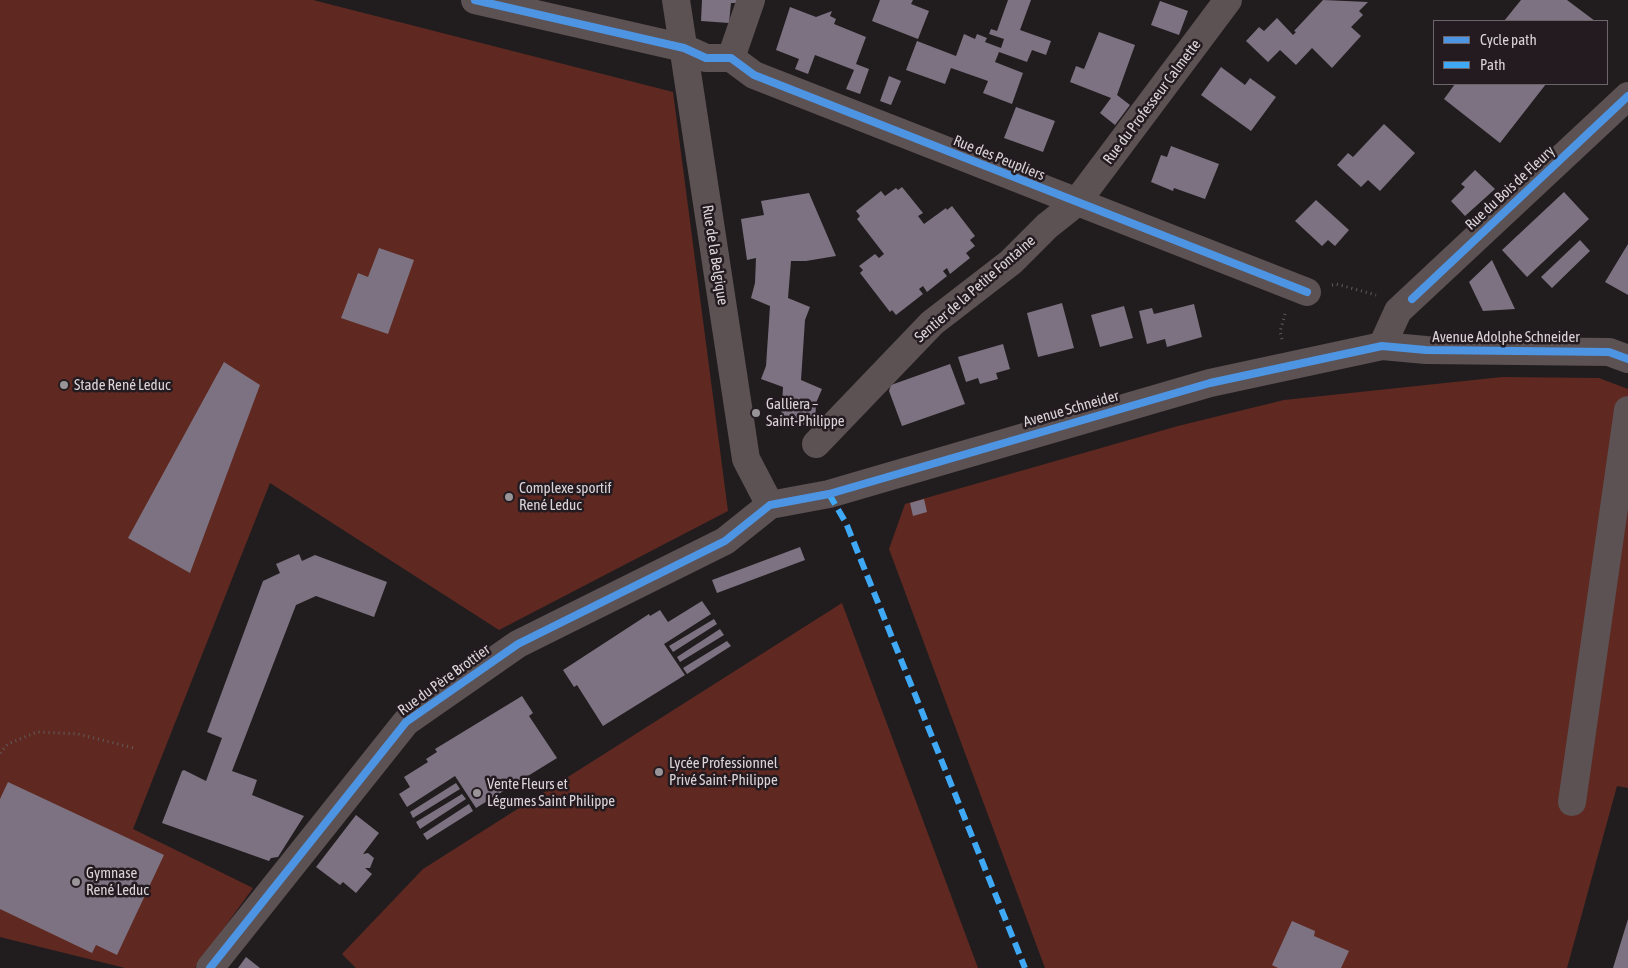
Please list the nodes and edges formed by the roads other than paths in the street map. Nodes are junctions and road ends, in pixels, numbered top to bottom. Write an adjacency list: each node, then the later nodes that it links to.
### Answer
1 (475, 0): 5 (street)
2 (676, 0): 5 (street, Rue de la Belgique)
3 (750, 0): 6 (street)
4 (1228, 0): 8 (street, Rue du Professeur Calmette)
5 (684, 48): 6 (street); 14 (street, Rue de la Belgique)
6 (732, 58): 8 (street, Rue des Peupliers)
7 (1628, 96): 10 (street, Rue du Bois de Fleury)
8 (1076, 203): 9 (street, Rue des Peupliers); 13 (street, Sentier de la Petite Fontaine)
9 (1307, 292)
10 (1382, 346): 11 (street, Avenue Adolphe Schneider); 14 (street, Avenue Schneider)
11 (1628, 359)
12 (1628, 410): 15 (street)
13 (816, 444)
14 (770, 505): 16 (street, Rue du Père Brottier)
15 (1572, 802)
16 (210, 968)

